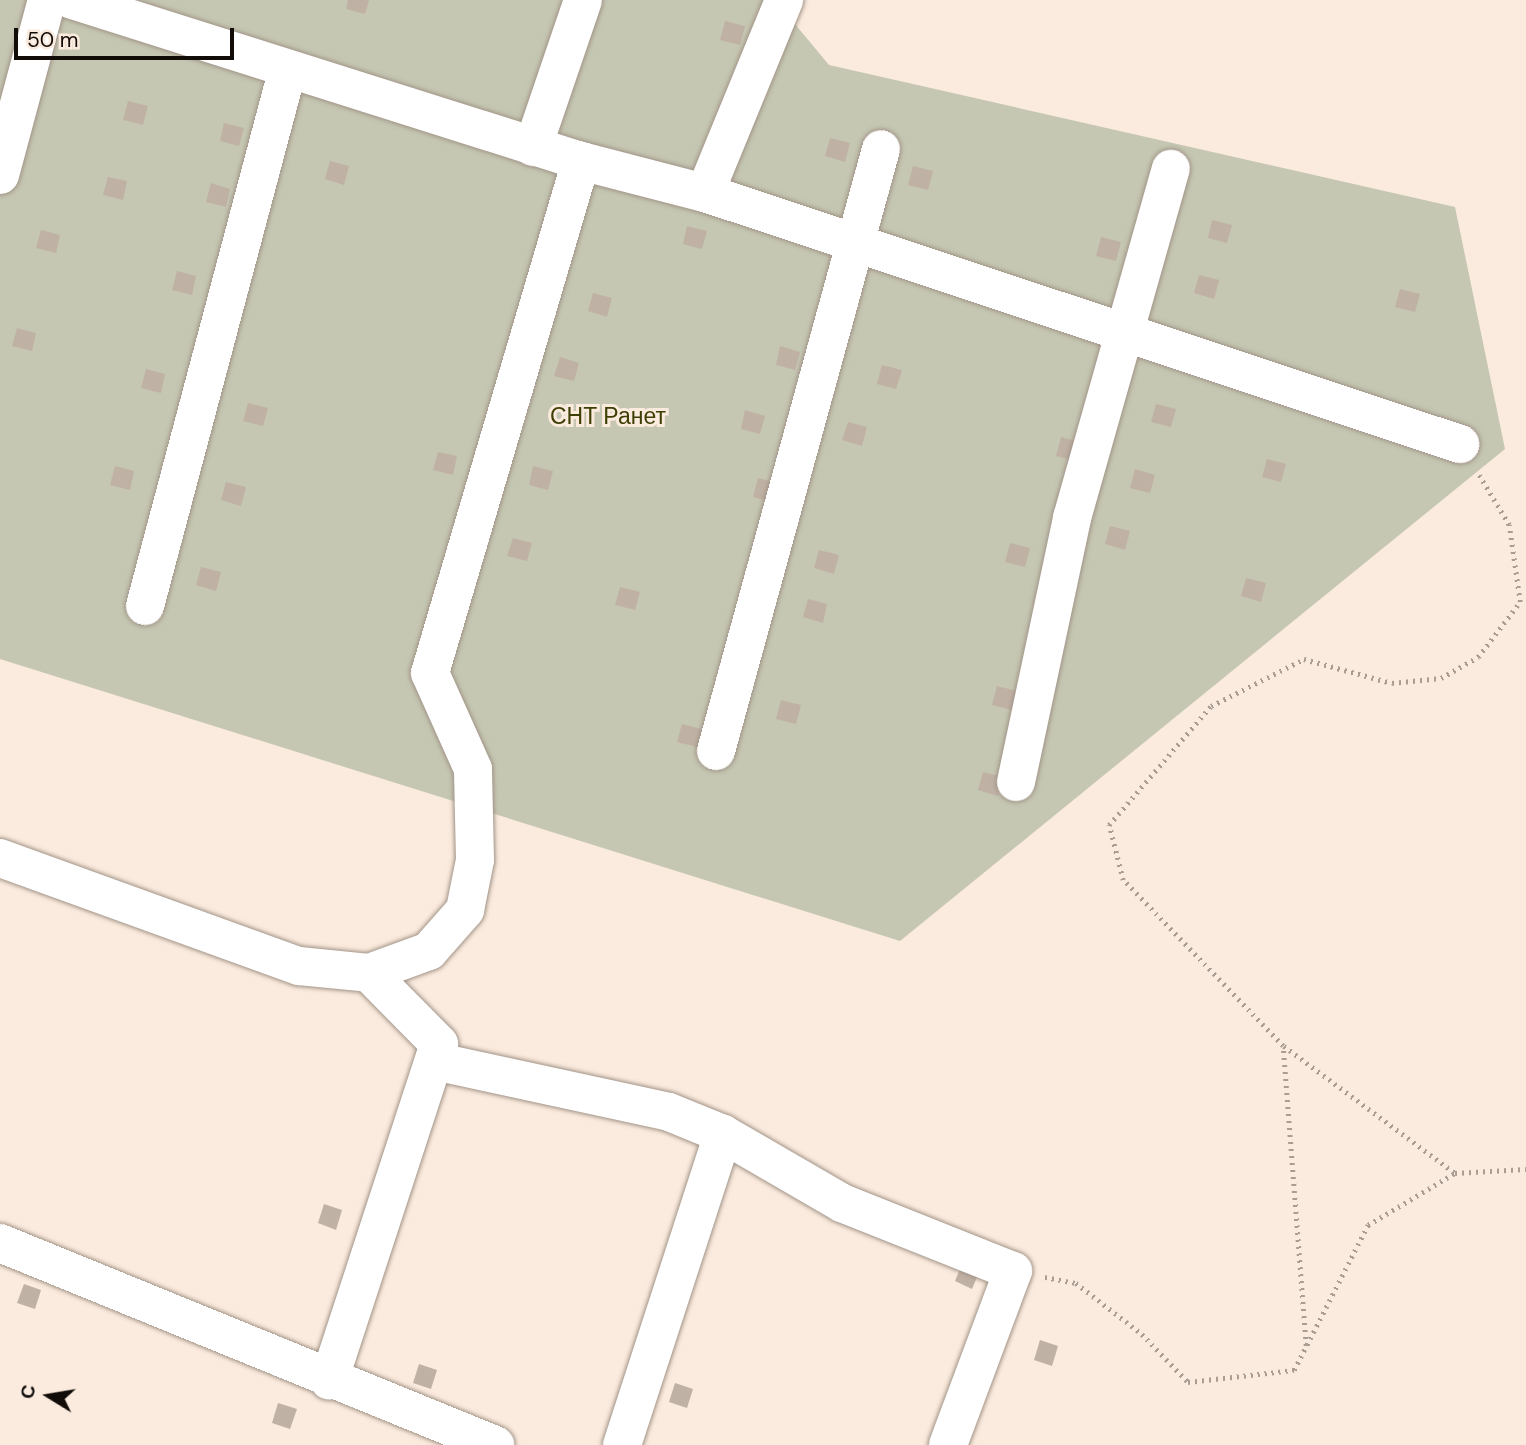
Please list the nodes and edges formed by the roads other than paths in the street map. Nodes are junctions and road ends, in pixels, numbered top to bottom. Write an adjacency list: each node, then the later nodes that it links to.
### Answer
1 (47, 0): 10 (street)
2 (72, 0): 5 (street)
3 (583, 0): 6 (street)
4 (783, 0): 11 (street)
5 (287, 72): 6 (street); 15 (street)
6 (533, 146): 8 (street)
7 (881, 149): 12 (street)
8 (581, 161): 11 (street); 19 (street)
9 (1171, 169): 13 (street)
10 (0, 175)
11 (705, 193): 12 (street)
12 (857, 244): 13 (street); 16 (street)
13 (1126, 336): 14 (street); 17 (street)
14 (1460, 444)
15 (145, 606)
16 (716, 751)
17 (1016, 782)
18 (0, 858): 19 (street)
19 (369, 973): 20 (street)
20 (434, 1061): 21 (street); 23 (street)
21 (723, 1134): 25 (street); 26 (street)
22 (0, 1243): 23 (street)
23 (329, 1381): 24 (street)
24 (495, 1445)
25 (622, 1445)
26 (948, 1445)

